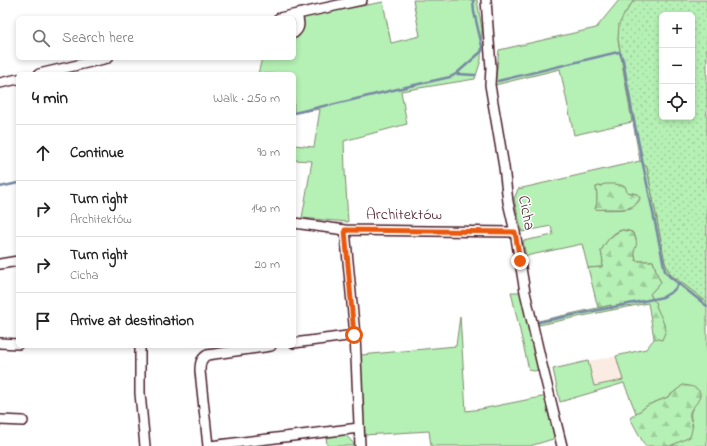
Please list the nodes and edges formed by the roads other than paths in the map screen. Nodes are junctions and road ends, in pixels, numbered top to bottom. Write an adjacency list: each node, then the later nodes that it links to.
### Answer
1 (362, 0): 3 (street)
2 (486, 0): 12 (street, Cicha)
3 (297, 14): 4 (street); 5 (street)
4 (288, 16)
5 (296, 32)
6 (99, 60): 7 (street)
7 (48, 72)
8 (16, 79): 9 (street)
9 (0, 83)
10 (296, 223): 11 (street, Architektów)
11 (345, 230): 12 (street, Architektów); 15 (street)
12 (515, 232): 24 (street, Cicha)
13 (16, 261): 14 (street)
14 (0, 264)
15 (354, 335): 17 (street); 23 (street)
16 (0, 343): 18 (street)
17 (296, 343)
18 (16, 344)
19 (140, 348): 25 (street)
20 (258, 348): 26 (street)
21 (0, 420): 22 (street)
22 (23, 421)
23 (359, 428): 26 (street); 27 (street)
24 (559, 445)
25 (145, 446)
26 (209, 446)
27 (360, 446)

